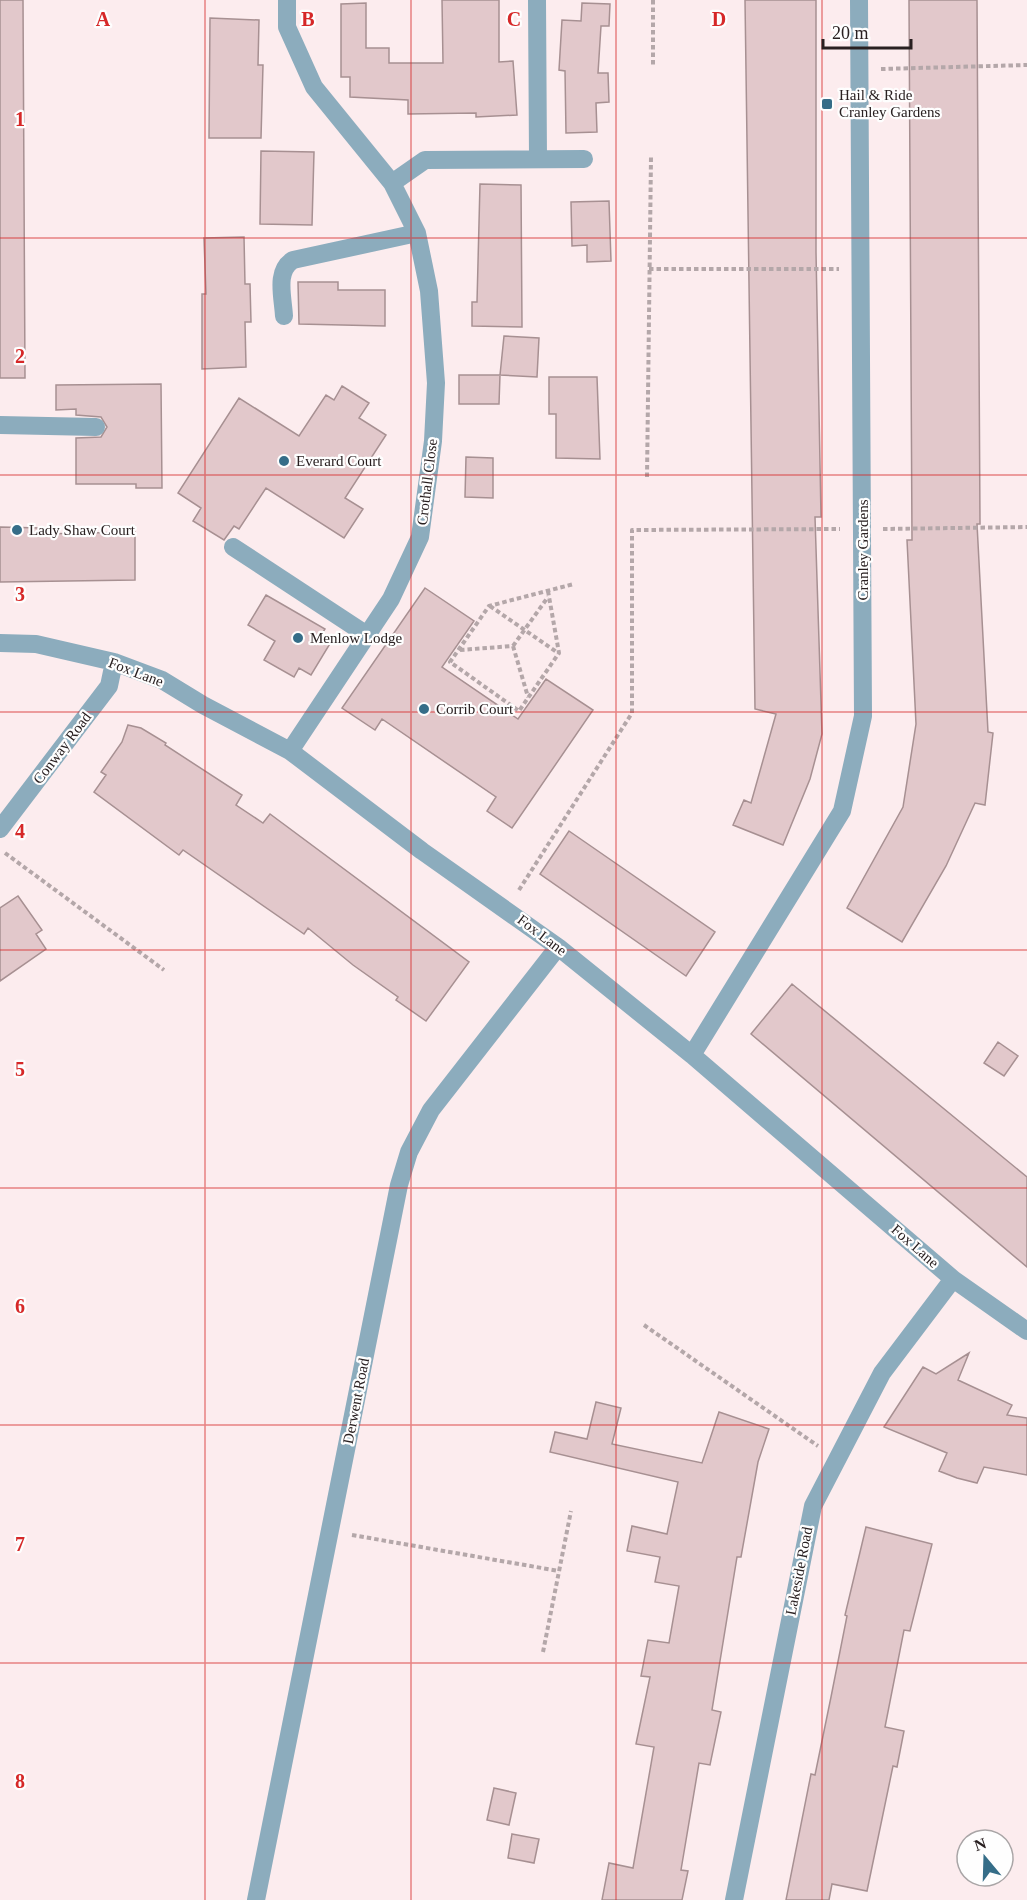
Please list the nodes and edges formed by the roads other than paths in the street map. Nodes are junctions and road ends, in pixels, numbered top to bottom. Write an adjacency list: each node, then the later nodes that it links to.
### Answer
1 (286, 0): 6 (street, Crothall Close)
2 (537, 0): 4 (street)
3 (859, 0): 18 (street, Cranley Gardens)
4 (538, 158): 5 (street); 6 (street)
5 (584, 159)
6 (392, 183): 7 (street, Crothall Close)
7 (417, 233): 8 (street); 12 (street, Crothall Close)
8 (284, 316)
9 (0, 425): 10 (street)
10 (96, 427)
11 (233, 548): 12 (street)
12 (368, 635): 15 (street, Crothall Close)
13 (0, 643): 14 (street, Fox Lane)
14 (114, 662): 15 (street, Fox Lane); 16 (street, Conway Road)
15 (290, 751): 17 (street, Fox Lane)
16 (0, 829)
17 (558, 947): 18 (street, Fox Lane); 21 (street, Derwent Road)
18 (692, 1055): 19 (street, Fox Lane)
19 (953, 1279): 20 (street, Fox Lane); 22 (street, Lakeside Road)
20 (1027, 1332)
21 (256, 1900)
22 (734, 1900)

